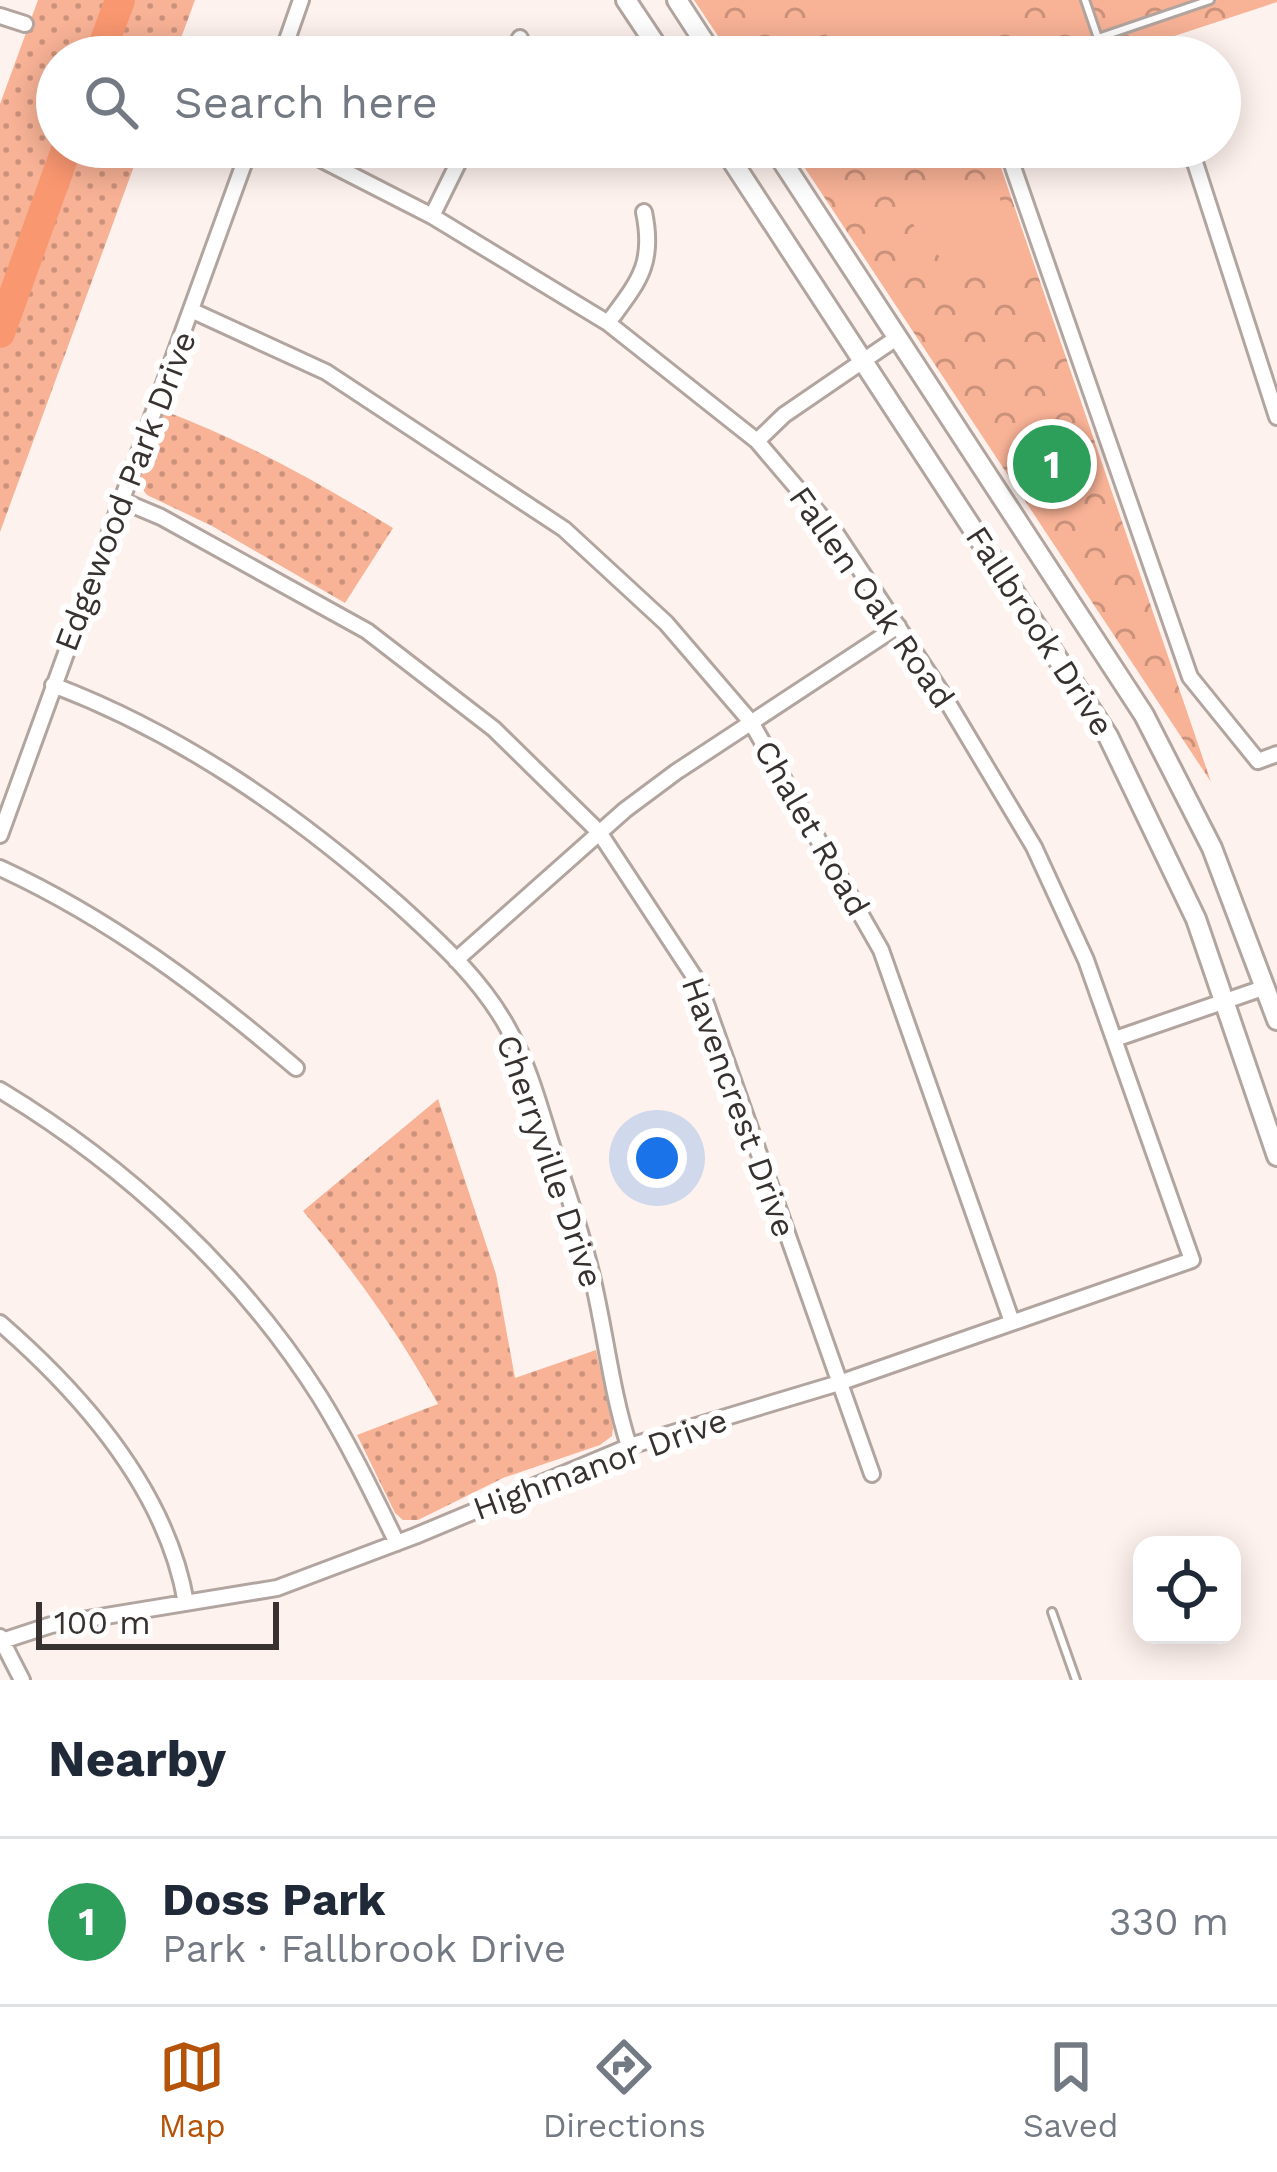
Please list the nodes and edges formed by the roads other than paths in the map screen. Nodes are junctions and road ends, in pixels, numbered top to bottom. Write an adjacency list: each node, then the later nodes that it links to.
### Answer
1 (302, 0): 10 (street)
2 (626, 0): 11 (main road)
3 (677, 0): 9 (main road)
4 (1085, 0): 14 (lane)
5 (1210, 0): 6 (lane)
6 (1185, 4): 15 (lane)
7 (0, 16): 8 (street)
8 (25, 24)
9 (693, 25): 12 (main road); 13 (main road)
10 (289, 36)
11 (650, 36)
12 (680, 36)
13 (700, 36)
14 (1097, 36)
15 (1103, 36)
16 (243, 168): 25 (street, Edgewood Park Drive)
17 (338, 168): 24 (street, Fallen Oak Road)
18 (456, 168): 24 (street)
19 (737, 168): 28 (main road, Fallbrook Drive)
20 (787, 168): 27 (main road, Fallbrook Drive)
21 (1013, 168): 37 (street)
22 (1197, 168): 29 (street)
23 (644, 212): 26 (street)
24 (432, 216): 26 (street, Fallen Oak Road)
25 (193, 311): 31 (street, Edgewood Park Drive); 36 (street, Chalet Road)
26 (608, 323): 30 (street, Fallen Oak Road)
27 (898, 337): 28 (street); 33 (main road, Fallbrook Drive)
28 (865, 362): 30 (street); 34 (main road, Fallbrook Drive)
29 (1277, 417)
30 (757, 441): 32 (street, Fallen Oak Road)
31 (123, 501): 35 (street, Edgewood Park Drive); 38 (street, Havencrest Drive)
32 (898, 626): 36 (street); 45 (street, Fallen Oak Road)
33 (1103, 650): 34 (main road); 42 (main road, Fallbrook Drive)
34 (1067, 672): 43 (main road, Fallbrook Drive)
35 (53, 686): 39 (street, Edgewood Park Drive); 41 (street, Cherryville Drive)
36 (751, 722): 38 (street); 50 (street, Chalet Road)
37 (1277, 754)
38 (599, 832): 41 (street); 52 (street, Havencrest Drive)
39 (0, 835)
40 (0, 868): 46 (street)
41 (456, 960): 53 (street, Cherryville Drive)
42 (1266, 987): 43 (street); 44 (main road, Fallbrook Drive)
43 (1227, 1001): 45 (street); 48 (main road, Fallbrook Drive)
44 (1277, 1020)
45 (1115, 1039): 49 (street, Fallen Oak Road)
46 (296, 1068)
47 (0, 1090): 55 (street)
48 (1277, 1156)
49 (1192, 1261): 50 (street, Highmanor Drive)
50 (1012, 1322): 52 (street, Highmanor Drive)
51 (0, 1324): 56 (street)
52 (838, 1382): 53 (street, Highmanor Drive); 54 (street, Havencrest Drive)
53 (629, 1446): 55 (street, Highmanor Drive)
54 (872, 1474)
55 (397, 1543): 56 (street, Highmanor Drive)
56 (186, 1603): 58 (street, Highmanor Drive)
57 (1052, 1612): 60 (lane)
58 (1, 1639): 59 (street)
59 (22, 1680)
60 (1076, 1680)

